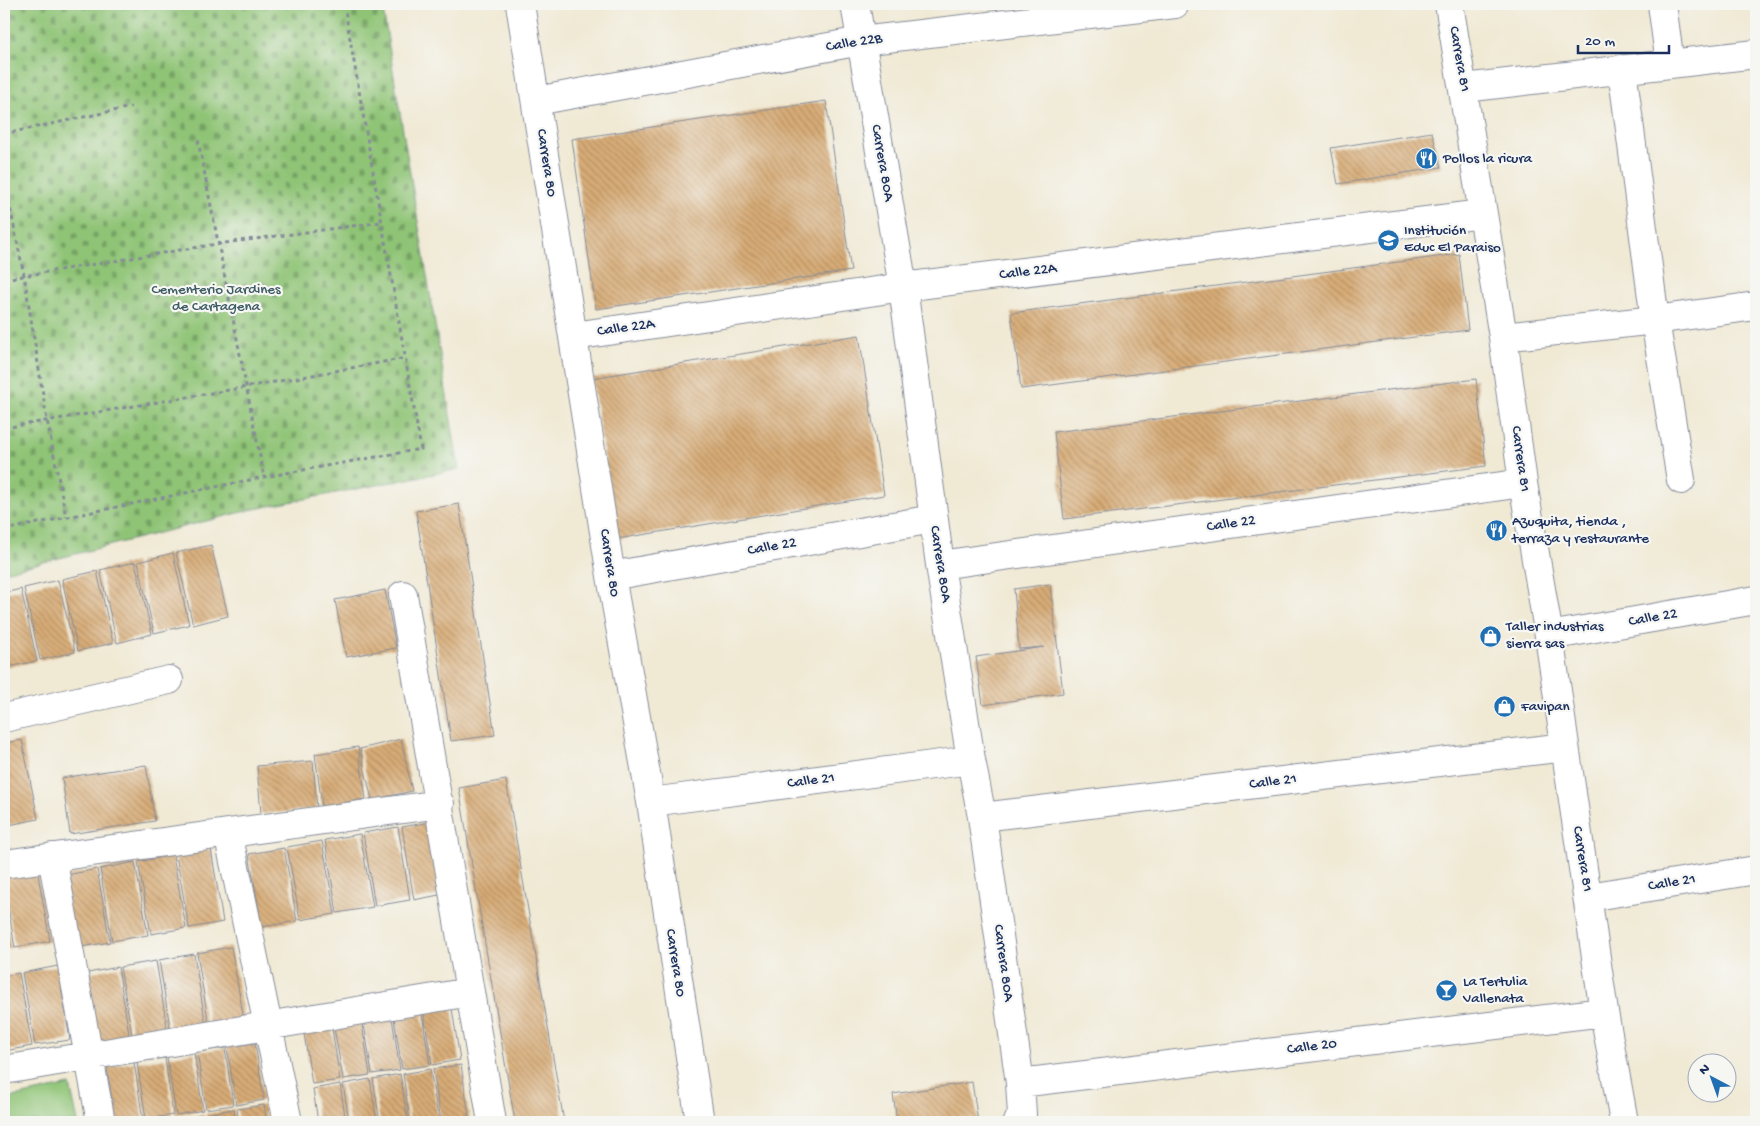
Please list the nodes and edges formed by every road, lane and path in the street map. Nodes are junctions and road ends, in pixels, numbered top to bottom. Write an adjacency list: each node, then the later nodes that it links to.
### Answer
1 (344, 4): 18 (path)
2 (520, 4): 12 (street, Carrera 80)
3 (855, 4): 7 (street, Carrera 80A)
4 (1175, 4): 7 (street, Calle 22B)
5 (1449, 4): 11 (street, Carrera 81)
6 (1662, 4): 9 (street)
7 (861, 41): 12 (street, Calle 22B); 22 (street, Carrera 80A)
8 (1756, 54): 9 (street)
9 (1670, 64): 10 (street)
10 (1622, 70): 11 (street); 24 (street)
11 (1464, 88): 17 (street, Carrera 81)
12 (536, 101): 25 (street, Carrera 80)
13 (132, 107): 14 (path)
14 (4, 134)
15 (198, 140): 19 (path)
16 (4, 178): 20 (path)
17 (1482, 214): 22 (street, Calle 22A); 26 (street, Carrera 81)
18 (382, 222): 19 (path); 27 (path)
19 (217, 244): 20 (path); 28 (path)
20 (24, 275): 21 (path); 29 (path)
21 (4, 278)
22 (903, 287): 25 (street, Calle 22A); 35 (street, Carrera 80A)
23 (1756, 306): 24 (street)
24 (1655, 320): 26 (street); 32 (street)
25 (574, 336): 38 (street, Carrera 80)
26 (1503, 337): 33 (street, Carrera 81)
27 (406, 358): 28 (path); 31 (path)
28 (247, 388): 29 (path); 31 (path)
29 (47, 420): 30 (path); 34 (path)
30 (4, 428)
31 (264, 477): 34 (path)
32 (1681, 480)
33 (1523, 483): 37 (street, Calle 22); 41 (street, Carrera 81)
34 (66, 518): 36 (path)
35 (933, 518): 37 (street, Carrera 80A); 38 (street, Calle 22)
36 (4, 530)
37 (940, 565): 45 (street, Carrera 80A)
38 (611, 576): 46 (street, Carrera 80)
39 (403, 595): 47 (street)
40 (1756, 600): 41 (street, Calle 22)
41 (1549, 636): 44 (street, Carrera 81)
42 (168, 680): 43 (street)
43 (4, 718)
44 (1565, 747): 48 (street, Calle 21); 53 (street, Carrera 81)
45 (971, 760): 46 (street, Calle 21); 48 (street, Carrera 80A)
46 (651, 802): 63 (street, Carrera 80)
47 (440, 804): 49 (street); 54 (street)
48 (982, 817): 59 (street, Carrera 80A)
49 (228, 833): 50 (street); 56 (street)
50 (52, 857): 51 (street); 57 (street)
51 (4, 864)
52 (1756, 870): 53 (street, Calle 21)
53 (1588, 897): 55 (street, Carrera 81)
54 (470, 992): 56 (street); 62 (street)
55 (1604, 1012): 59 (street, Calle 20); 65 (street, Carrera 81)
56 (269, 1026): 57 (street); 61 (street)
57 (89, 1056): 58 (street); 60 (street)
58 (4, 1070)
59 (1020, 1083): 64 (street, Carrera 80A)
60 (102, 1122)
61 (288, 1122)
62 (492, 1122)
63 (700, 1122)
64 (1018, 1122)
65 (1624, 1122)

